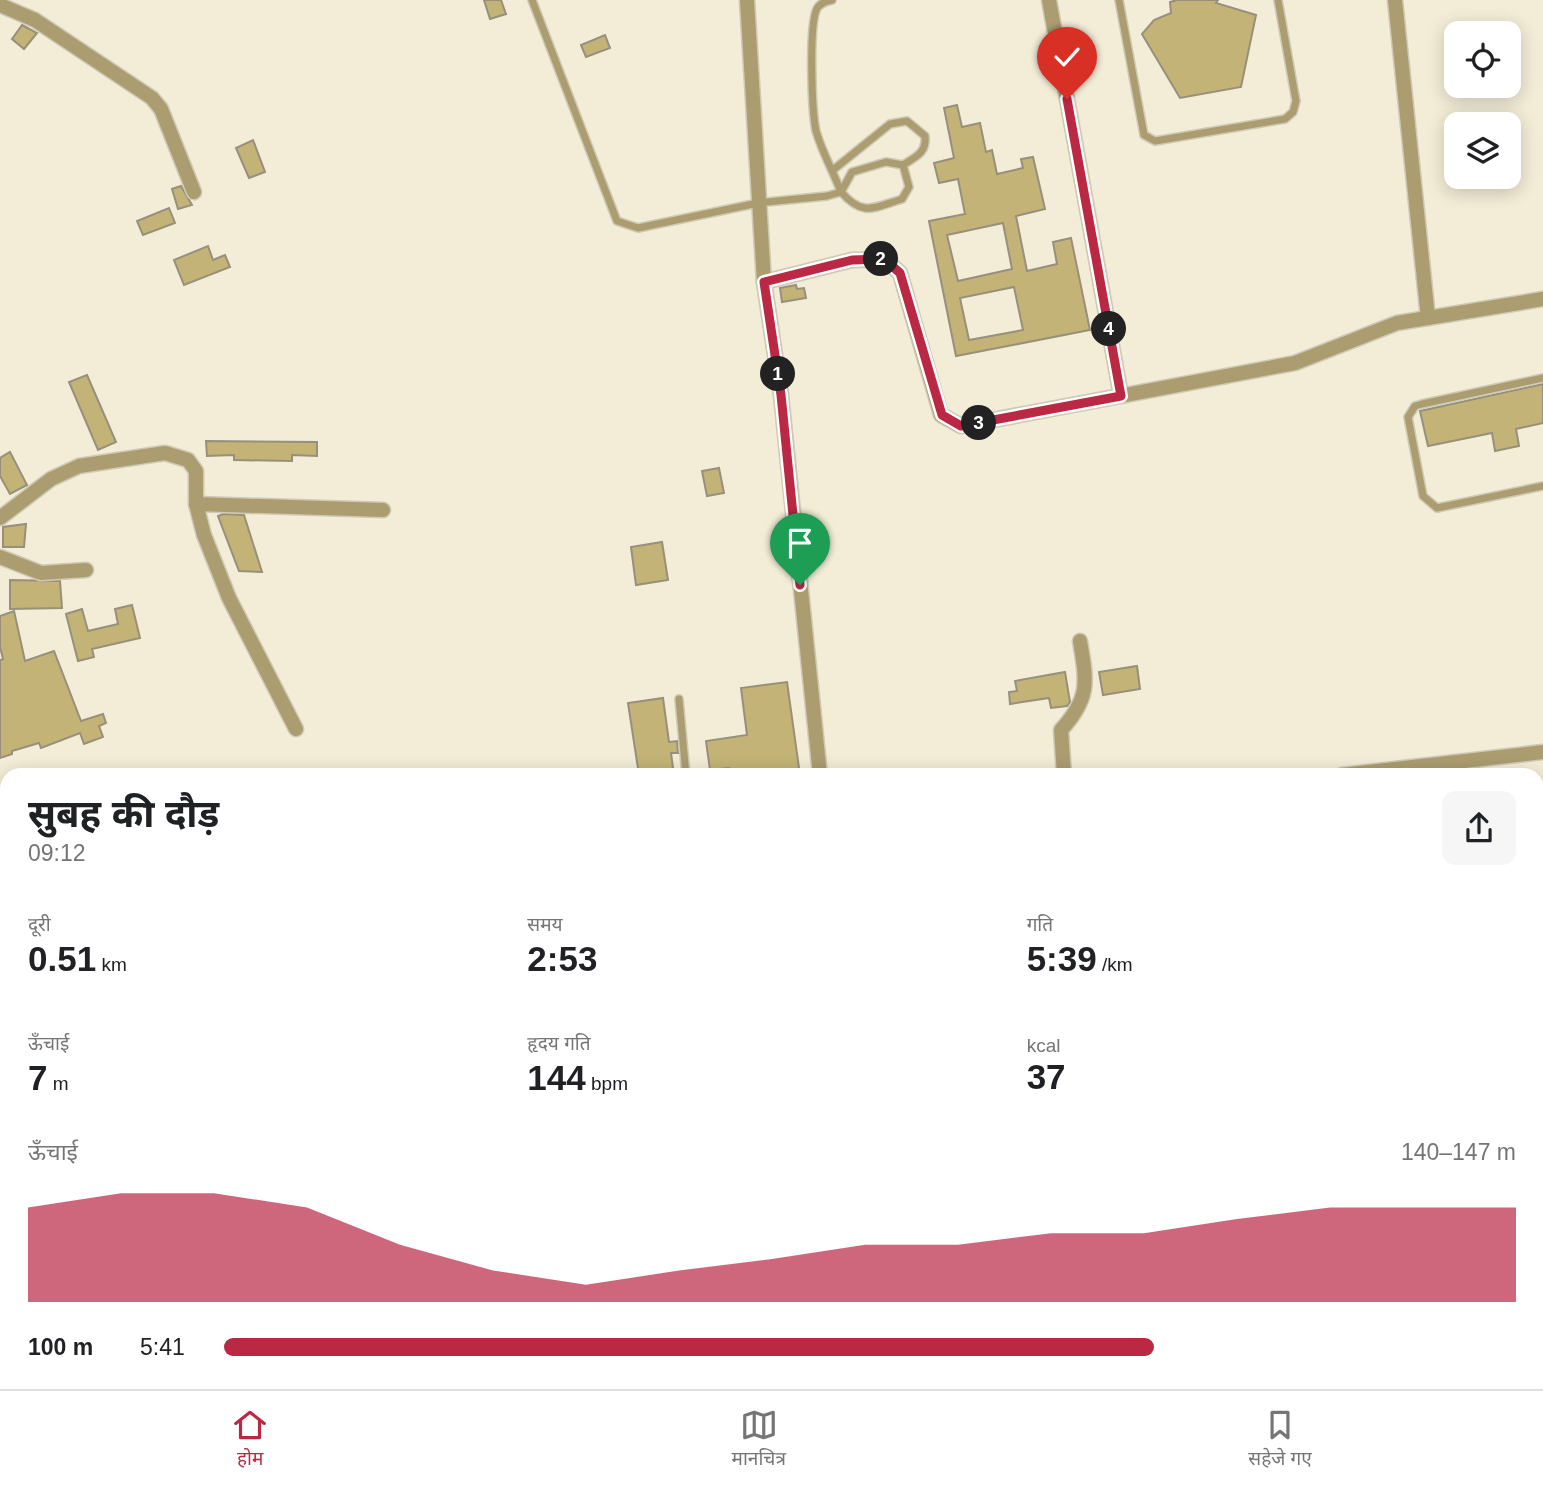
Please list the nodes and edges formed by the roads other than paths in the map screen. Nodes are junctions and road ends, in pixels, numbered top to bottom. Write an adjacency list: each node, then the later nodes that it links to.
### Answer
1 (532, 0): 13 (lane)
2 (747, 0): 13 (street)
3 (832, 0): 10 (lane)
4 (1049, 0): 18 (street)
5 (1119, 0): 6 (lane)
6 (1278, 0)
7 (1395, 0): 16 (street)
8 (0, 5): 12 (street)
9 (902, 165): 10 (lane); 11 (lane); 11 (lane)
10 (833, 170): 11 (lane)
11 (841, 191): 13 (lane)
12 (194, 192)
13 (758, 203): 14 (street)
14 (764, 282): 18 (street); 30 (street)
15 (1543, 299): 16 (street)
16 (1428, 318): 18 (street)
17 (1543, 378): 19 (lane)
18 (1121, 396)
19 (1543, 486)
20 (196, 504): 21 (street); 22 (street); 27 (street)
21 (383, 510)
22 (0, 518)
23 (0, 557): 24 (street)
24 (86, 570)
25 (1080, 641): 31 (street)
26 (679, 699): 29 (lane)
27 (296, 729)
28 (1543, 752): 32 (street)
29 (685, 768)
30 (819, 768)
31 (1064, 768)
32 (1408, 768)

